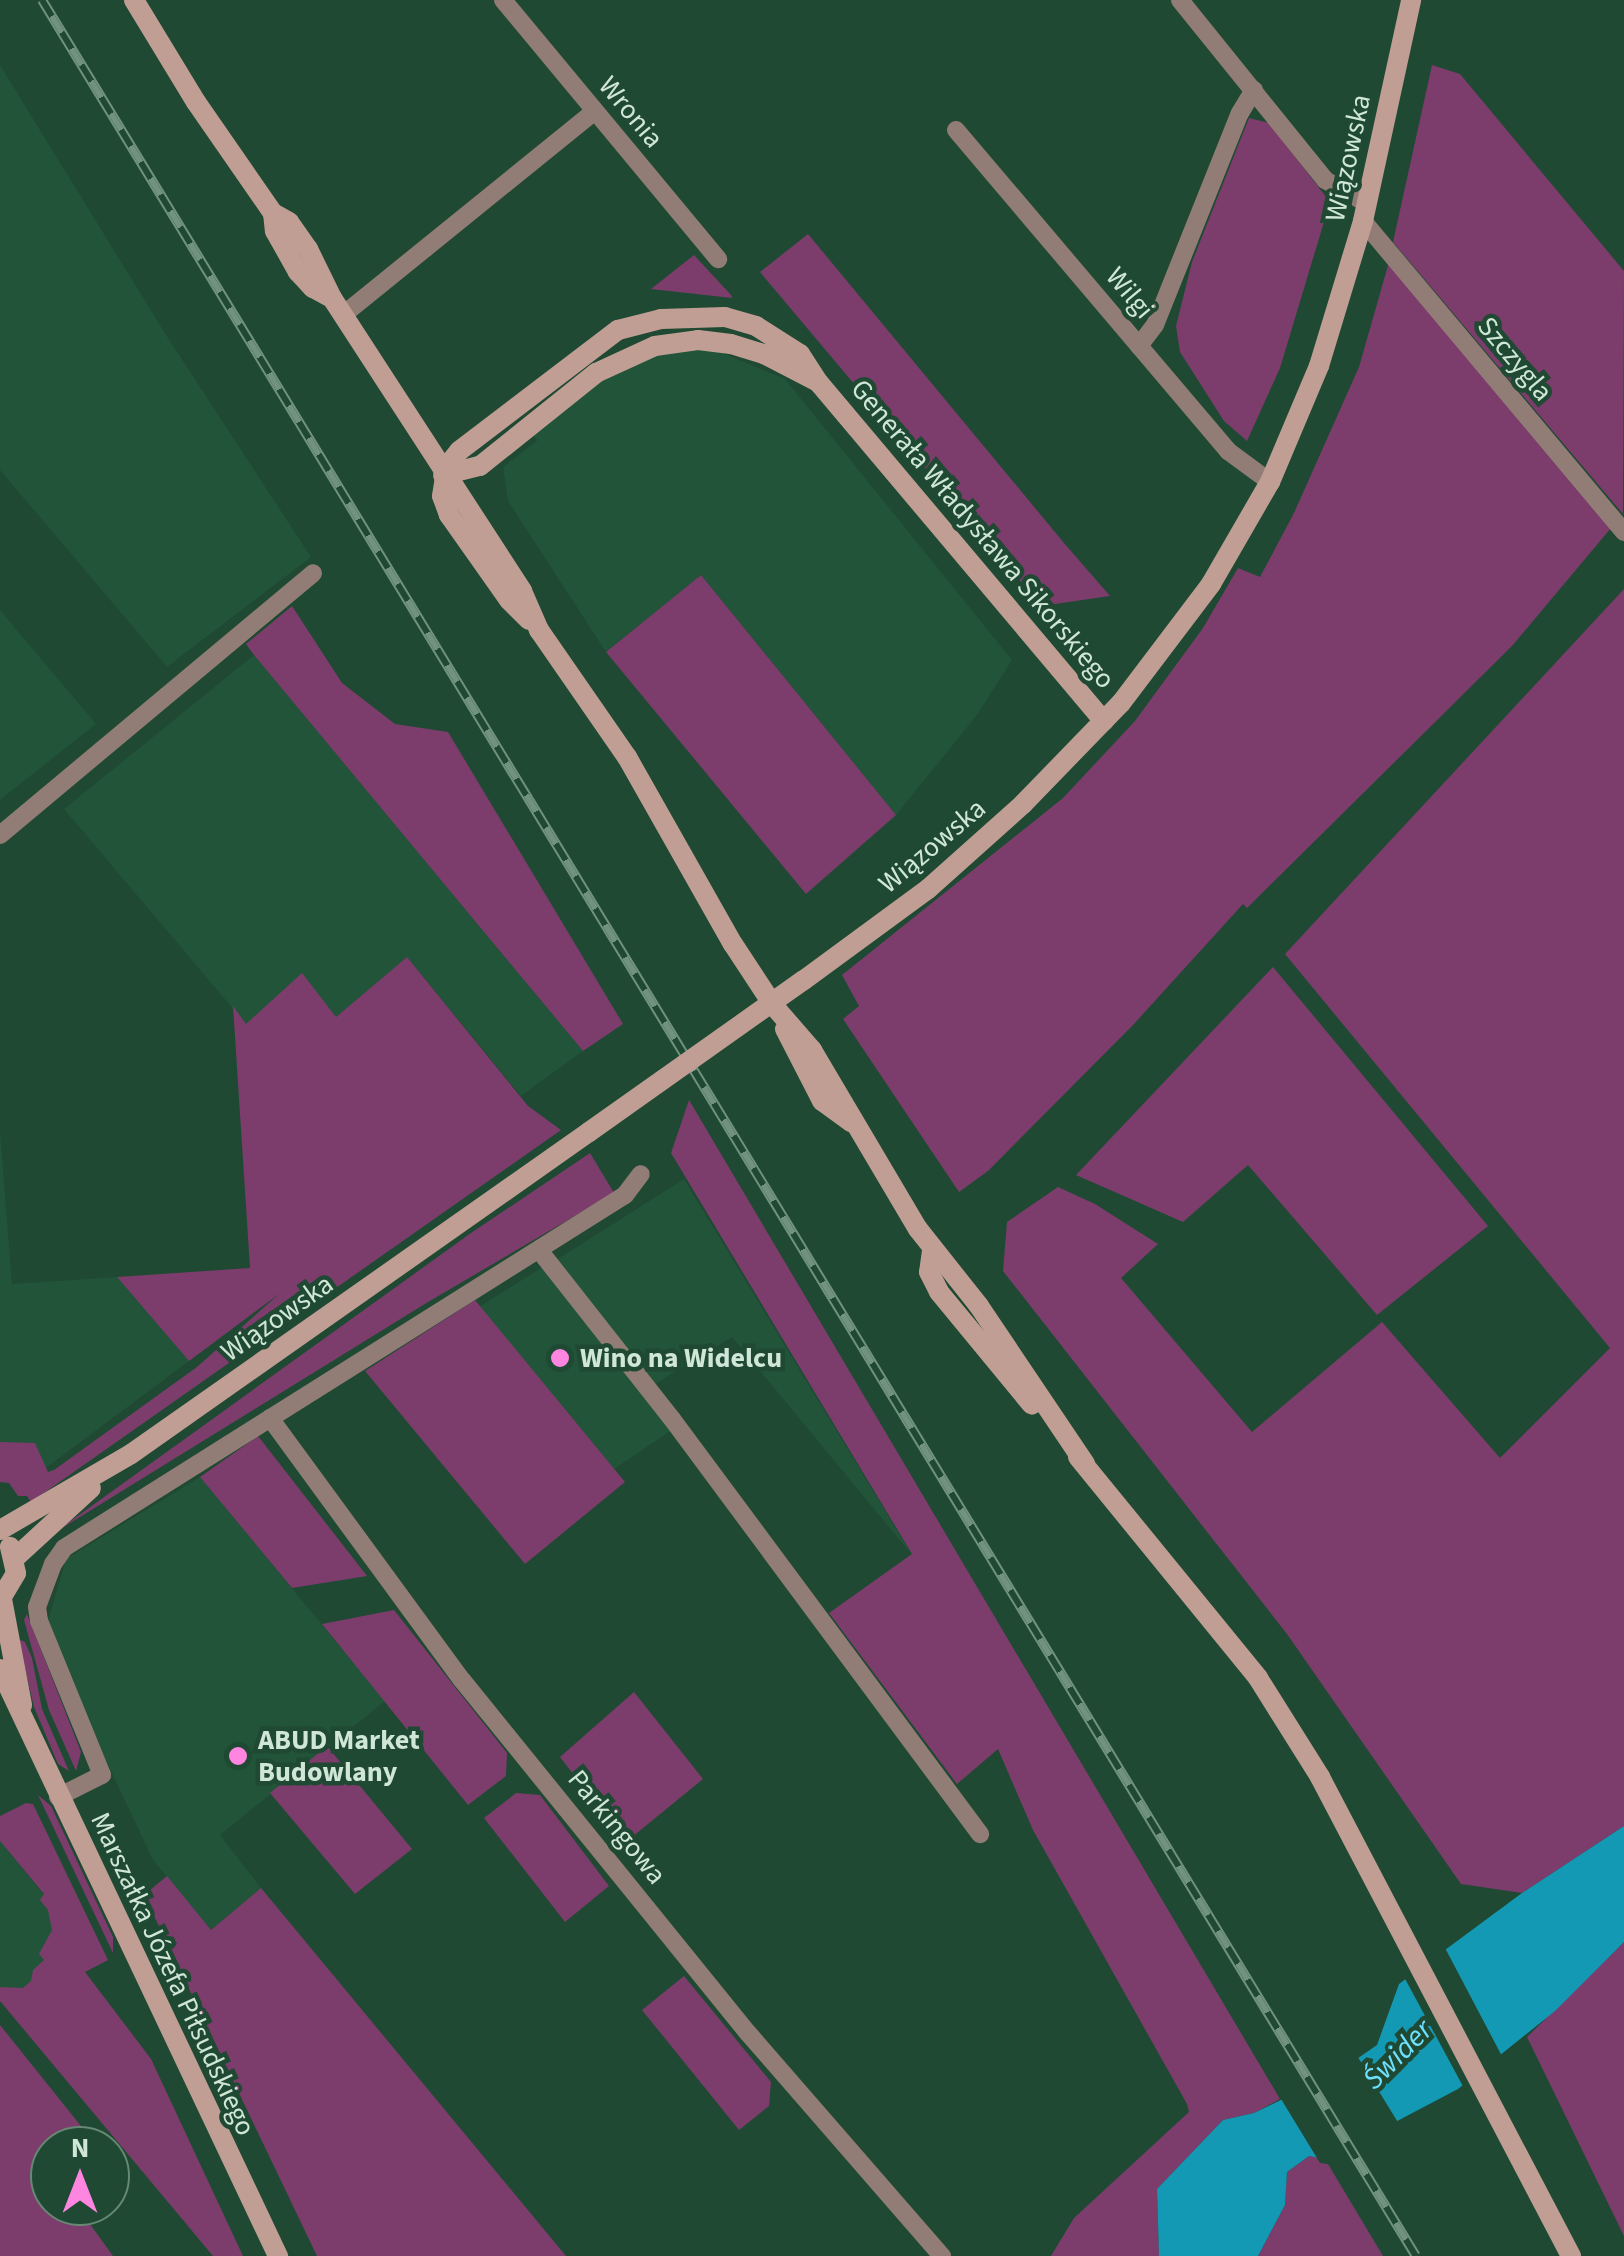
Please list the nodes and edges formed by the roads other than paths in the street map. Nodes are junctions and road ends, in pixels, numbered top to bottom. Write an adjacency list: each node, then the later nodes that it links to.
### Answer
1 (134, 0): 10 (main road)
2 (503, 0): 6 (street, Wronia)
3 (1180, 0): 5 (street, Szczygla)
4 (1411, 0): 8 (main road, Wiązowska)
5 (1254, 90): 8 (street, Szczygla); 11 (street)
6 (594, 112): 9 (street, Wronia); 10 (street)
7 (956, 130): 11 (street, Wilgi)
8 (1365, 212): 13 (main road, Wiązowska); 14 (street, Szczygla)
9 (718, 259)
10 (337, 306): 12 (main road)
11 (1139, 346): 13 (street, Wilgi)
12 (443, 475): 16 (main road, Generała Władysława Sikorskiego); 31 (main road)
13 (1270, 482): 16 (main road, Wiązowska)
14 (1624, 532)
15 (314, 573): 17 (street)
16 (1104, 721): 21 (main road, Wiązowska, bridge)
17 (0, 835)
18 (641, 1174): 19 (street)
19 (539, 1250): 20 (street); 28 (street)
20 (270, 1418): 27 (street); 30 (street, Parkingowa)
21 (131, 1454): 22 (main road, Wiązowska); 23 (main road, Wiązowska)
22 (0, 1532): 23 (main road)
23 (15, 1558): 24 (main road)
24 (1, 1600): 26 (main road, Marszałka Józefa Piłsudskiego)
25 (0, 1669): 26 (main road, Marszałka Józefa Piłsudskiego)
26 (23, 1712): 27 (main road, Marszałka Józefa Piłsudskiego)
27 (58, 1797): 29 (main road, Marszałka Józefa Piłsudskiego)
28 (980, 1834)
29 (278, 2256)
30 (942, 2256)
31 (1571, 2256)

